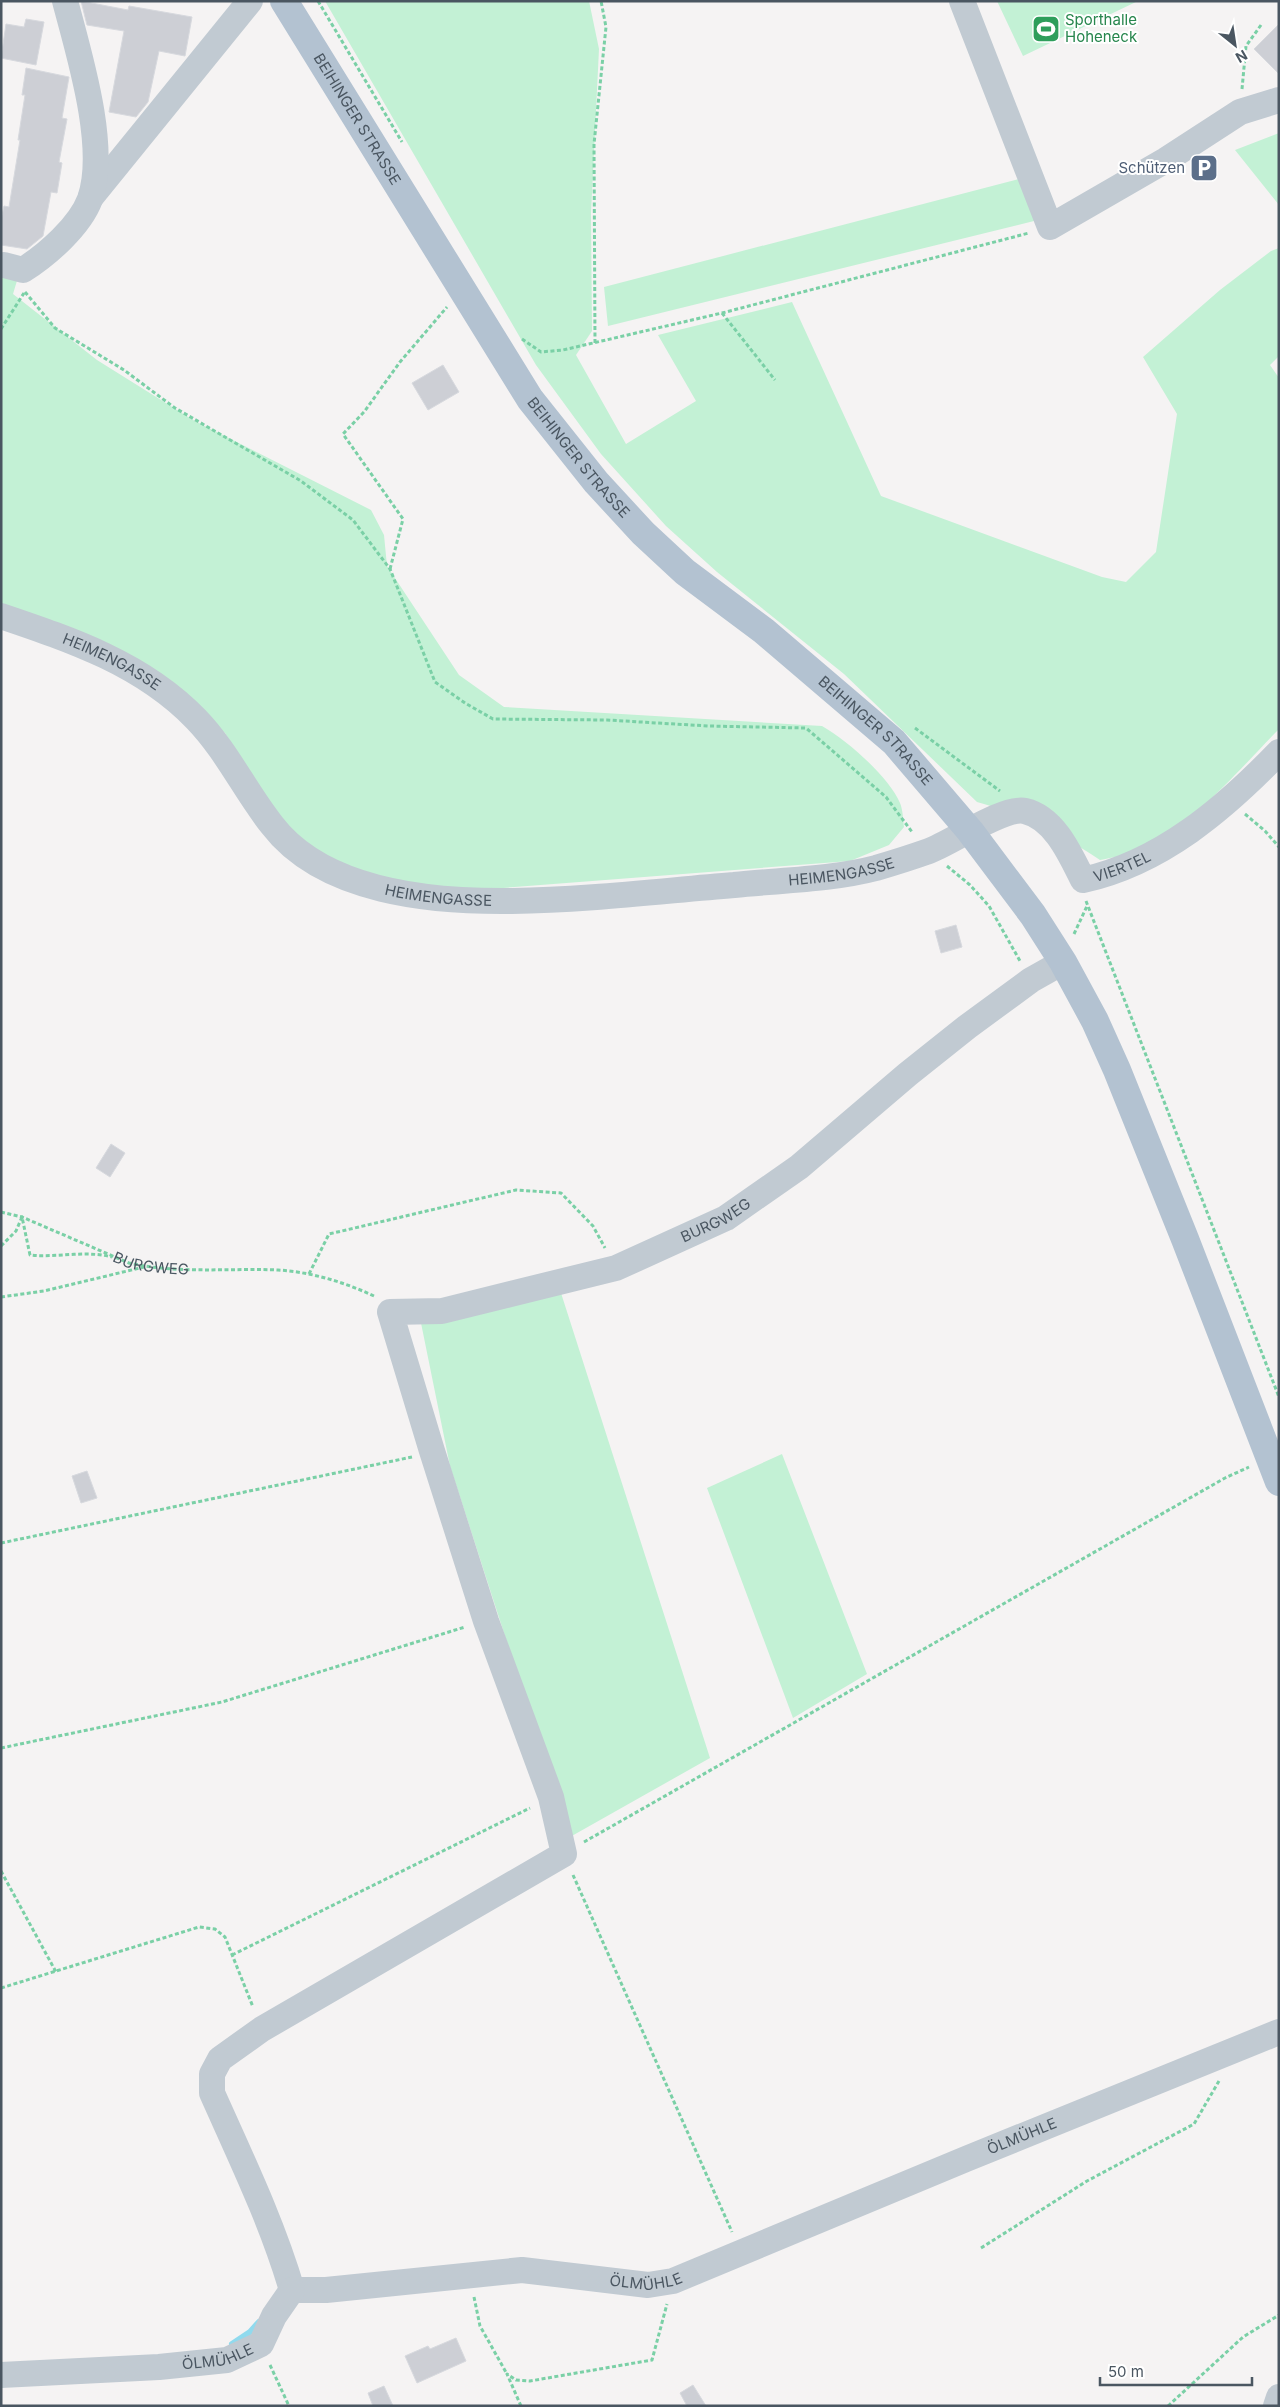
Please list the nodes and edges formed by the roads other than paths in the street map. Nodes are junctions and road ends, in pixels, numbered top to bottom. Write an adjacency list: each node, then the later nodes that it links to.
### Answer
1 (65, 1): 6 (street)
2 (250, 1): 6 (street)
3 (284, 1): 10 (main road, BEIHINGER STRASSE)
4 (962, 1): 5 (street)
5 (1279, 100)
6 (90, 200): 7 (street)
7 (18, 275)
8 (1, 616): 10 (street, HEIMENGASSE)
9 (1279, 752): 10 (street, VIERTEL)
10 (970, 831): 11 (main road, BEIHINGER STRASSE)
11 (1063, 962): 12 (main road, BEIHINGER STRASSE); 14 (street, BURGWEG)
12 (1274, 1470)
13 (1279, 2032): 14 (street, ÖLMÜHLE)
14 (292, 2290): 15 (street, ÖLMÜHLE)
15 (1, 2375)
16 (1279, 2397): 17 (street)
17 (1276, 2406)

